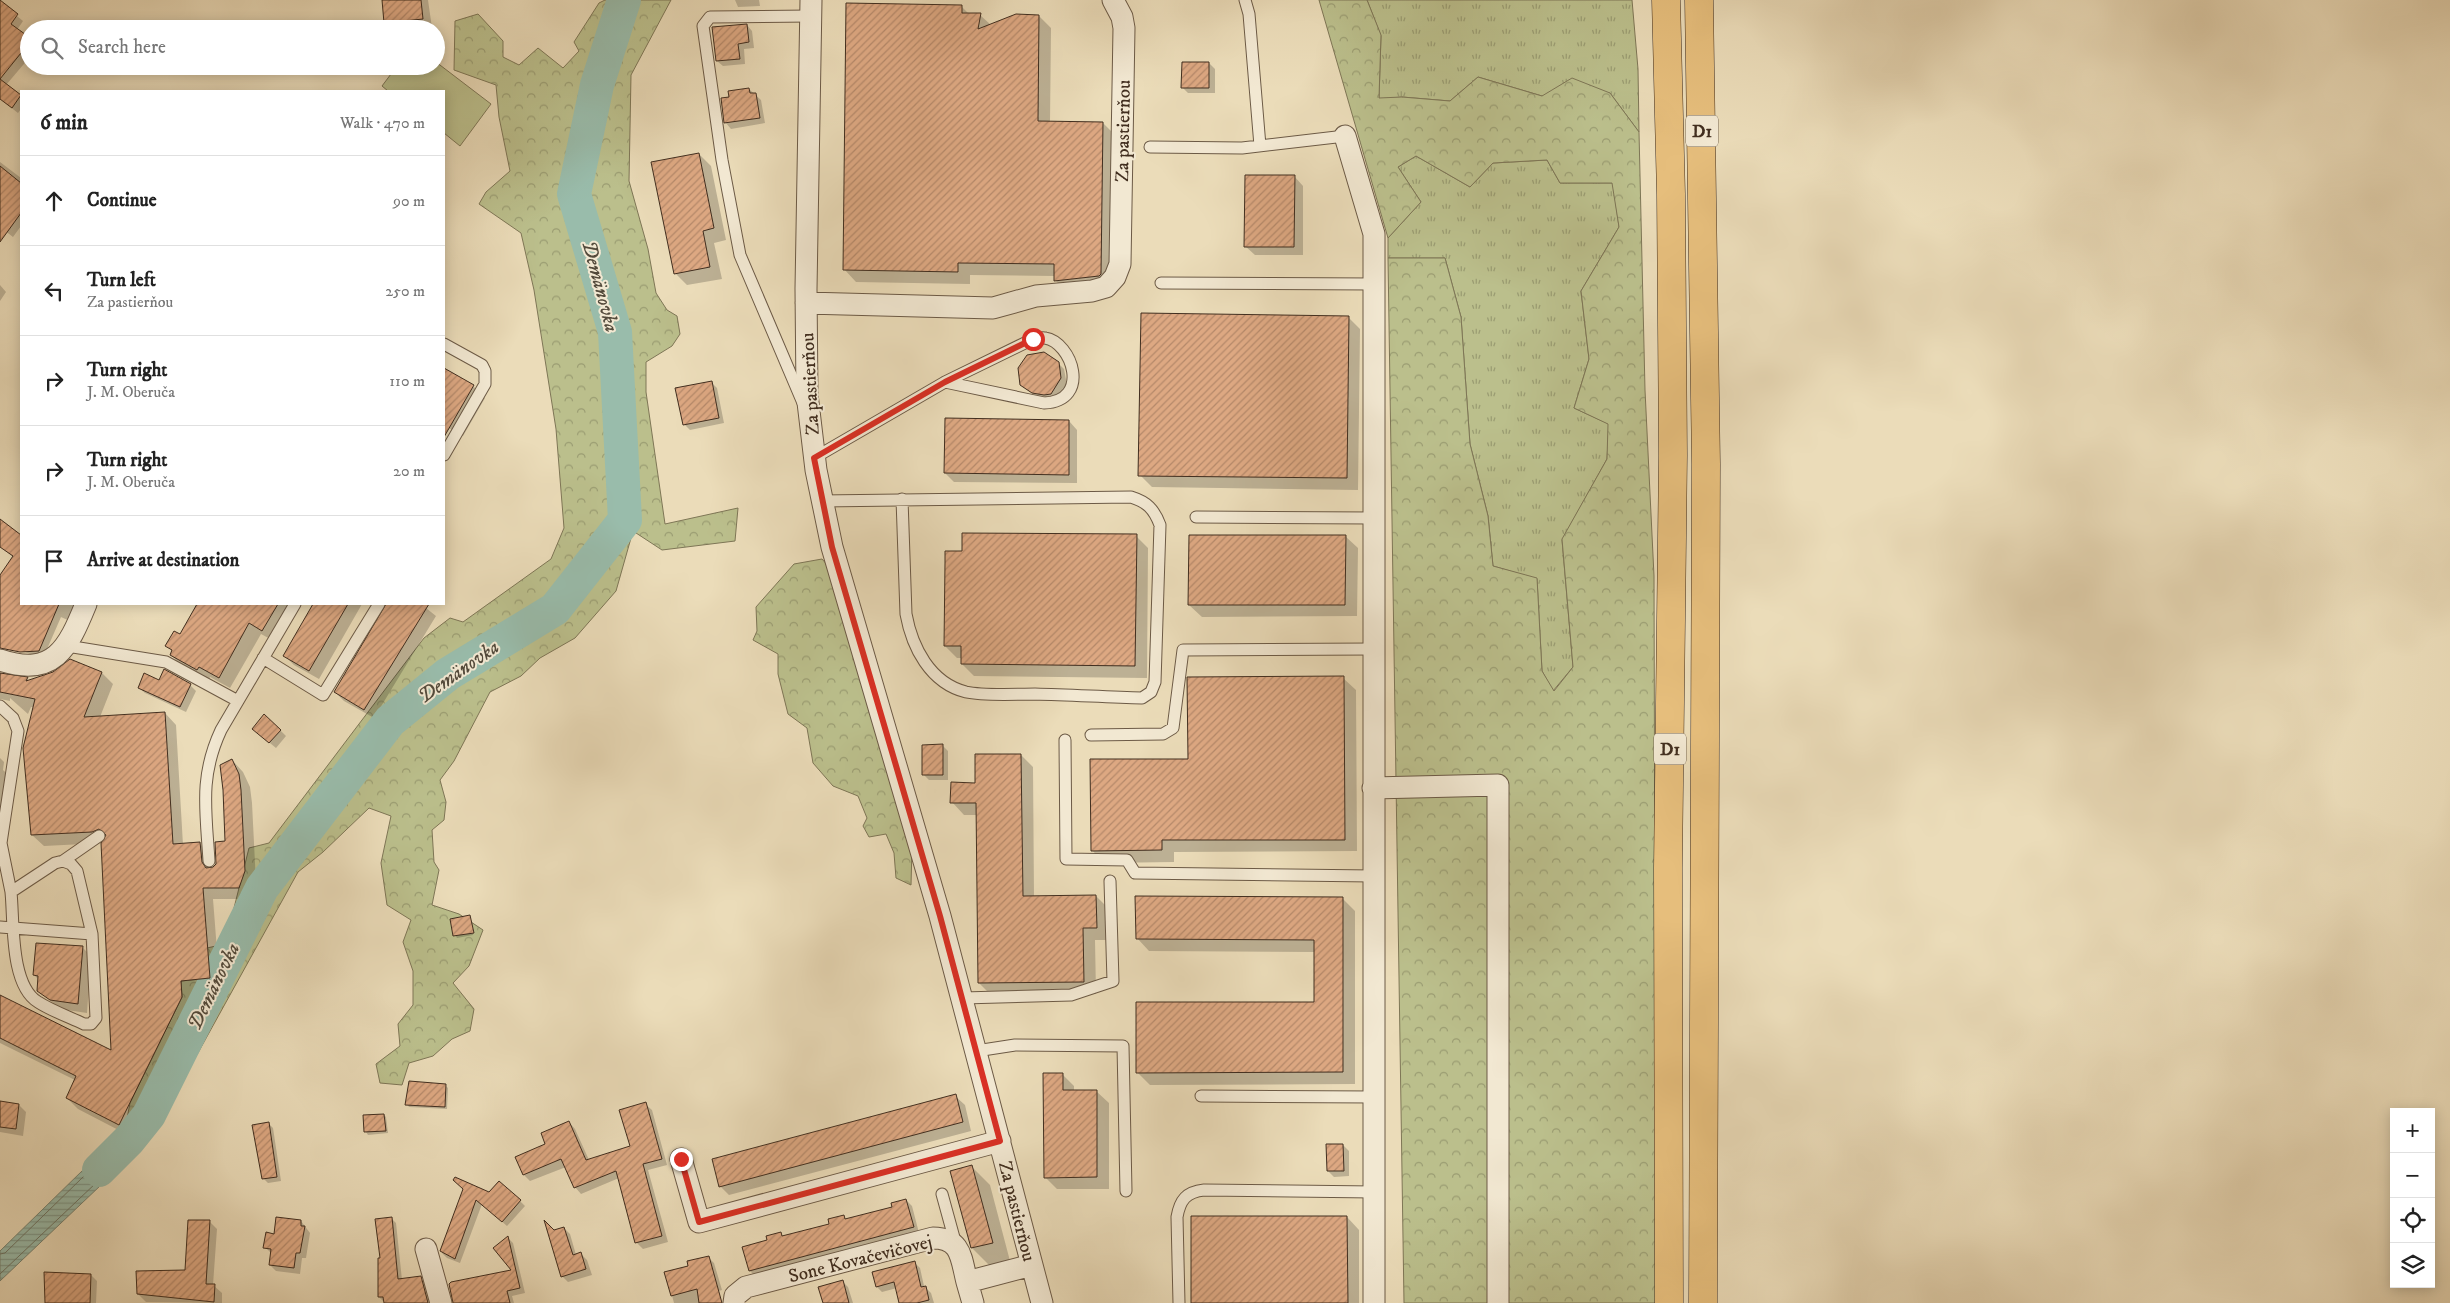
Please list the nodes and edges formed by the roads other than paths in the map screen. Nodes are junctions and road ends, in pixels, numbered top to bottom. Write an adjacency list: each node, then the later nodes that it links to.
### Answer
1 (1113, 0): 13 (street, Za pastierňou)
2 (1245, 0): 8 (lane)
3 (1649, 0): 10 (highway)
4 (1666, 0): 10 (highway, D1)
5 (1699, 0): 65 (highway, D1)
6 (810, 8): 13 (street, Za pastierňou); 16 (lane)
7 (1345, 136): 8 (lane); 12 (street)
8 (1260, 146): 9 (lane)
9 (1150, 147)
10 (1671, 194): 64 (highway, D1)
11 (1161, 283): 12 (lane)
12 (1374, 284): 22 (street)
13 (806, 303): 16 (street, Za pastierňou)
14 (445, 345): 17 (lane)
15 (945, 382): 15 (lane); 18 (lane)
16 (808, 413): 18 (street, Za pastierňou)
17 (445, 453)
18 (814, 458): 20 (street, Za pastierňou)
19 (902, 499): 19 (lane); 20 (lane)
20 (821, 501): 44 (street, Za pastierňou)
21 (1196, 517): 22 (lane)
22 (1373, 518): 27 (street)
23 (86, 605): 26 (street)
24 (294, 605): 28 (lane)
25 (378, 605): 28 (lane)
26 (67, 646): 29 (street); 30 (lane)
27 (1373, 649): 32 (lane); 34 (street)
28 (263, 658): 30 (lane)
29 (0, 660)
30 (238, 701): 37 (lane)
31 (0, 706): 40 (lane)
32 (1091, 735)
33 (1065, 740): 38 (lane)
34 (1373, 788): 38 (street); 63 (street)
35 (99, 836): 36 (lane)
36 (63, 861): 40 (lane); 43 (lane)
37 (210, 861)
38 (1373, 876): 47 (street)
39 (1110, 881): 44 (lane)
40 (11, 892): 42 (lane)
41 (0, 926): 42 (lane)
42 (14, 929): 43 (lane); 43 (lane)
43 (92, 934)
44 (962, 998): 45 (street, Za pastierňou)
45 (976, 1051): 48 (street, Za pastierňou); 50 (lane)
46 (1200, 1096): 47 (lane)
47 (1374, 1097): 51 (street)
48 (1000, 1141): 49 (street); 55 (street, Za pastierňou)
49 (681, 1159)
50 (1126, 1191)
51 (1374, 1192): 61 (lane); 62 (street)
52 (942, 1194): 53 (lane)
53 (956, 1245): 56 (street, Sone Kovačevičovej); 58 (street, Sone Kovačevičovej)
54 (426, 1249): 57 (street)
55 (1032, 1265): 56 (street); 60 (street, Za pastierňou)
56 (967, 1282): 59 (street, Sone Kovačevičovej)
57 (441, 1303)
58 (734, 1303)
59 (973, 1303)
60 (1042, 1303)
61 (1179, 1303)
62 (1374, 1303)
63 (1498, 1303)
64 (1669, 1303)
65 (1703, 1303)

